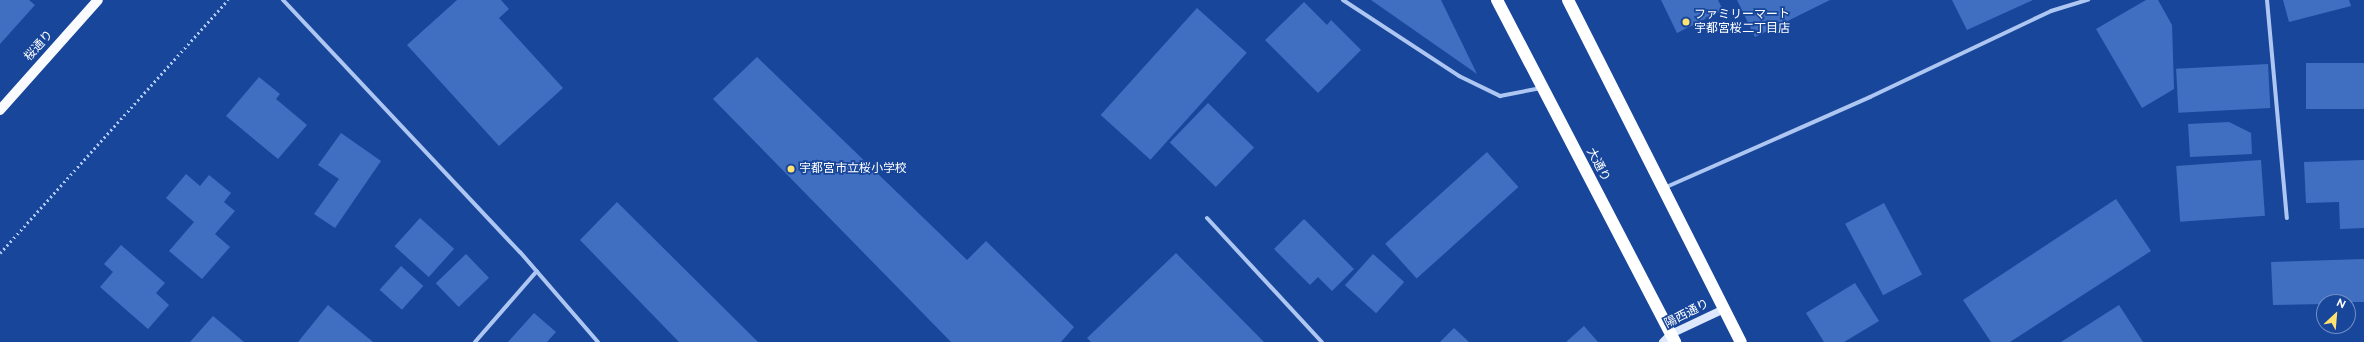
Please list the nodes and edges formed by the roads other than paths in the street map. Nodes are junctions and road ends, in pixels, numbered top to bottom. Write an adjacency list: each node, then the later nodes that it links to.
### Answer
1 (98, 0): 9 (main road, 桜通り)
2 (282, 0): 13 (street)
3 (1343, 0): 8 (street)
4 (1497, 0): 8 (highway, 大通り)
5 (1568, 0): 10 (highway)
6 (2088, 0): 10 (street)
7 (2267, 0): 12 (street)
8 (1542, 88): 15 (highway, 大通り)
9 (0, 110)
10 (1663, 189): 14 (highway)
11 (1206, 218): 18 (street)
12 (2287, 218)
13 (537, 271): 16 (street); 17 (street)
14 (1724, 309): 15 (street, 陽西通り); 19 (highway)
15 (1670, 339)
16 (475, 342)
17 (598, 342)
18 (1322, 342)
19 (1741, 342)

